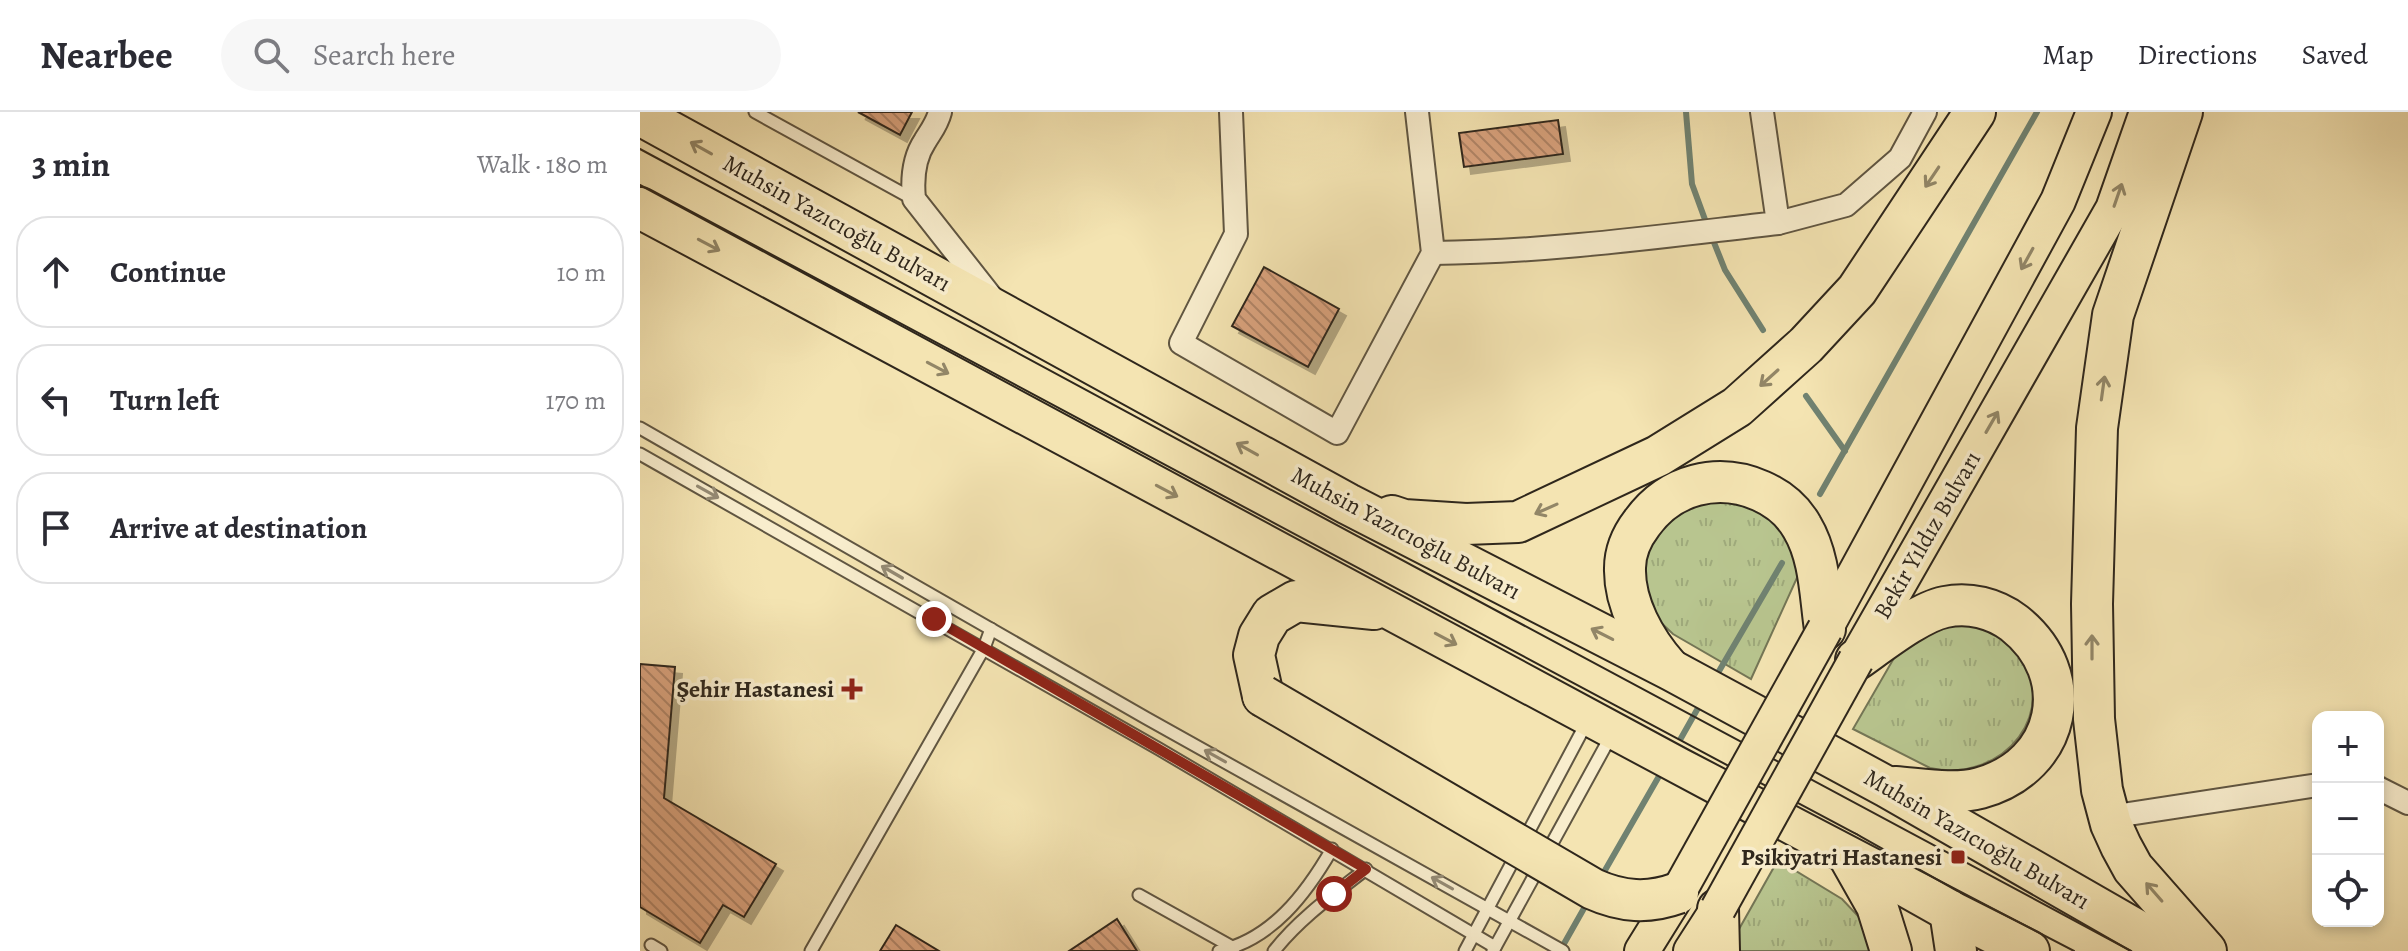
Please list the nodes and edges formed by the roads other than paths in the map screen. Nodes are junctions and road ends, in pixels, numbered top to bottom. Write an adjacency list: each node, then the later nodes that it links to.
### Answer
1 (755, 112): 12 (lane)
2 (940, 112): 12 (street)
3 (1231, 112): 15 (street)
4 (1417, 112): 15 (street)
5 (1762, 112): 14 (street)
6 (1925, 112): 14 (street)
7 (1975, 112): 19 (highway, one-way to 19)
8 (2094, 112): 22 (main road, Bekir Yıldız Bulvarı, one-way to 22)
9 (2147, 112): 24 (main road, Bekir Yıldız Bulvarı, one-way to 9)
10 (2182, 112): 31 (highway, one-way to 10)
11 (640, 115): 16 (highway, Muhsin Yazıcıoğlu Bulvarı, one-way to 11)
12 (914, 199): 16 (street)
13 (640, 208): 20 (highway, one-way to 20)
14 (1778, 223): 15 (street)
15 (1433, 253)
16 (1008, 318): 19 (highway, Muhsin Yazıcıoğlu Bulvarı, one-way to 16)
17 (644, 430): 18 (lane); 21 (lane, one-way to 17)
18 (640, 455): 23 (lane, one-way to 23)
19 (1348, 504): 25 (highway, Muhsin Yazıcıoğlu Bulvarı, one-way to 19)
20 (1391, 610): 26 (highway, one-way to 26); 35 (highway, bridge)
21 (991, 629): 23 (lane); 37 (lane, one-way to 21)
22 (1825, 629): 25 (highway); 35 (main road, Bekir Yıldız Bulvarı, bridge)
23 (984, 648): 32 (lane); 44 (lane)
24 (1856, 660): 28 (highway); 38 (main road, Bekir Yıldız Bulvarı, bridge)
25 (1671, 670): 28 (highway, Muhsin Yazıcıoğlu Bulvarı, bridge)
26 (1616, 730): 33 (highway, bridge); 37 (lane); 40 (lane)
27 (2312, 786): 31 (street)
28 (1887, 787): 55 (highway, Muhsin Yazıcıoğlu Bulvarı)
29 (2384, 791): 30 (street)
30 (2408, 803)
31 (2109, 817): 56 (highway, one-way to 31)
32 (1332, 849): 34 (lane); 42 (lane)
33 (1847, 853): 39 (highway); 52 (highway)
34 (1366, 869): 41 (lane); 46 (lane)
35 (1678, 893): 49 (main road, Bekir Yıldız Bulvarı)
36 (1139, 895): 42 (lane)
37 (1488, 909): 40 (lane); 41 (lane)
38 (1718, 909): 50 (main road, Bekir Yıldız Bulvarı); 51 (highway)
39 (1950, 911): 53 (highway); 54 (highway)
40 (1510, 922): 43 (lane); 48 (lane)
41 (1474, 934): 43 (lane); 47 (lane)
42 (1236, 949): 45 (lane)
43 (1494, 949)
44 (811, 951)
45 (1219, 951)
46 (1274, 951)
47 (1465, 951)
48 (1563, 951)
49 (1642, 951)
50 (1691, 951)
51 (1719, 951)
52 (1891, 951)
53 (1956, 951)
54 (2029, 951)
55 (2173, 951)
56 (2206, 951)

